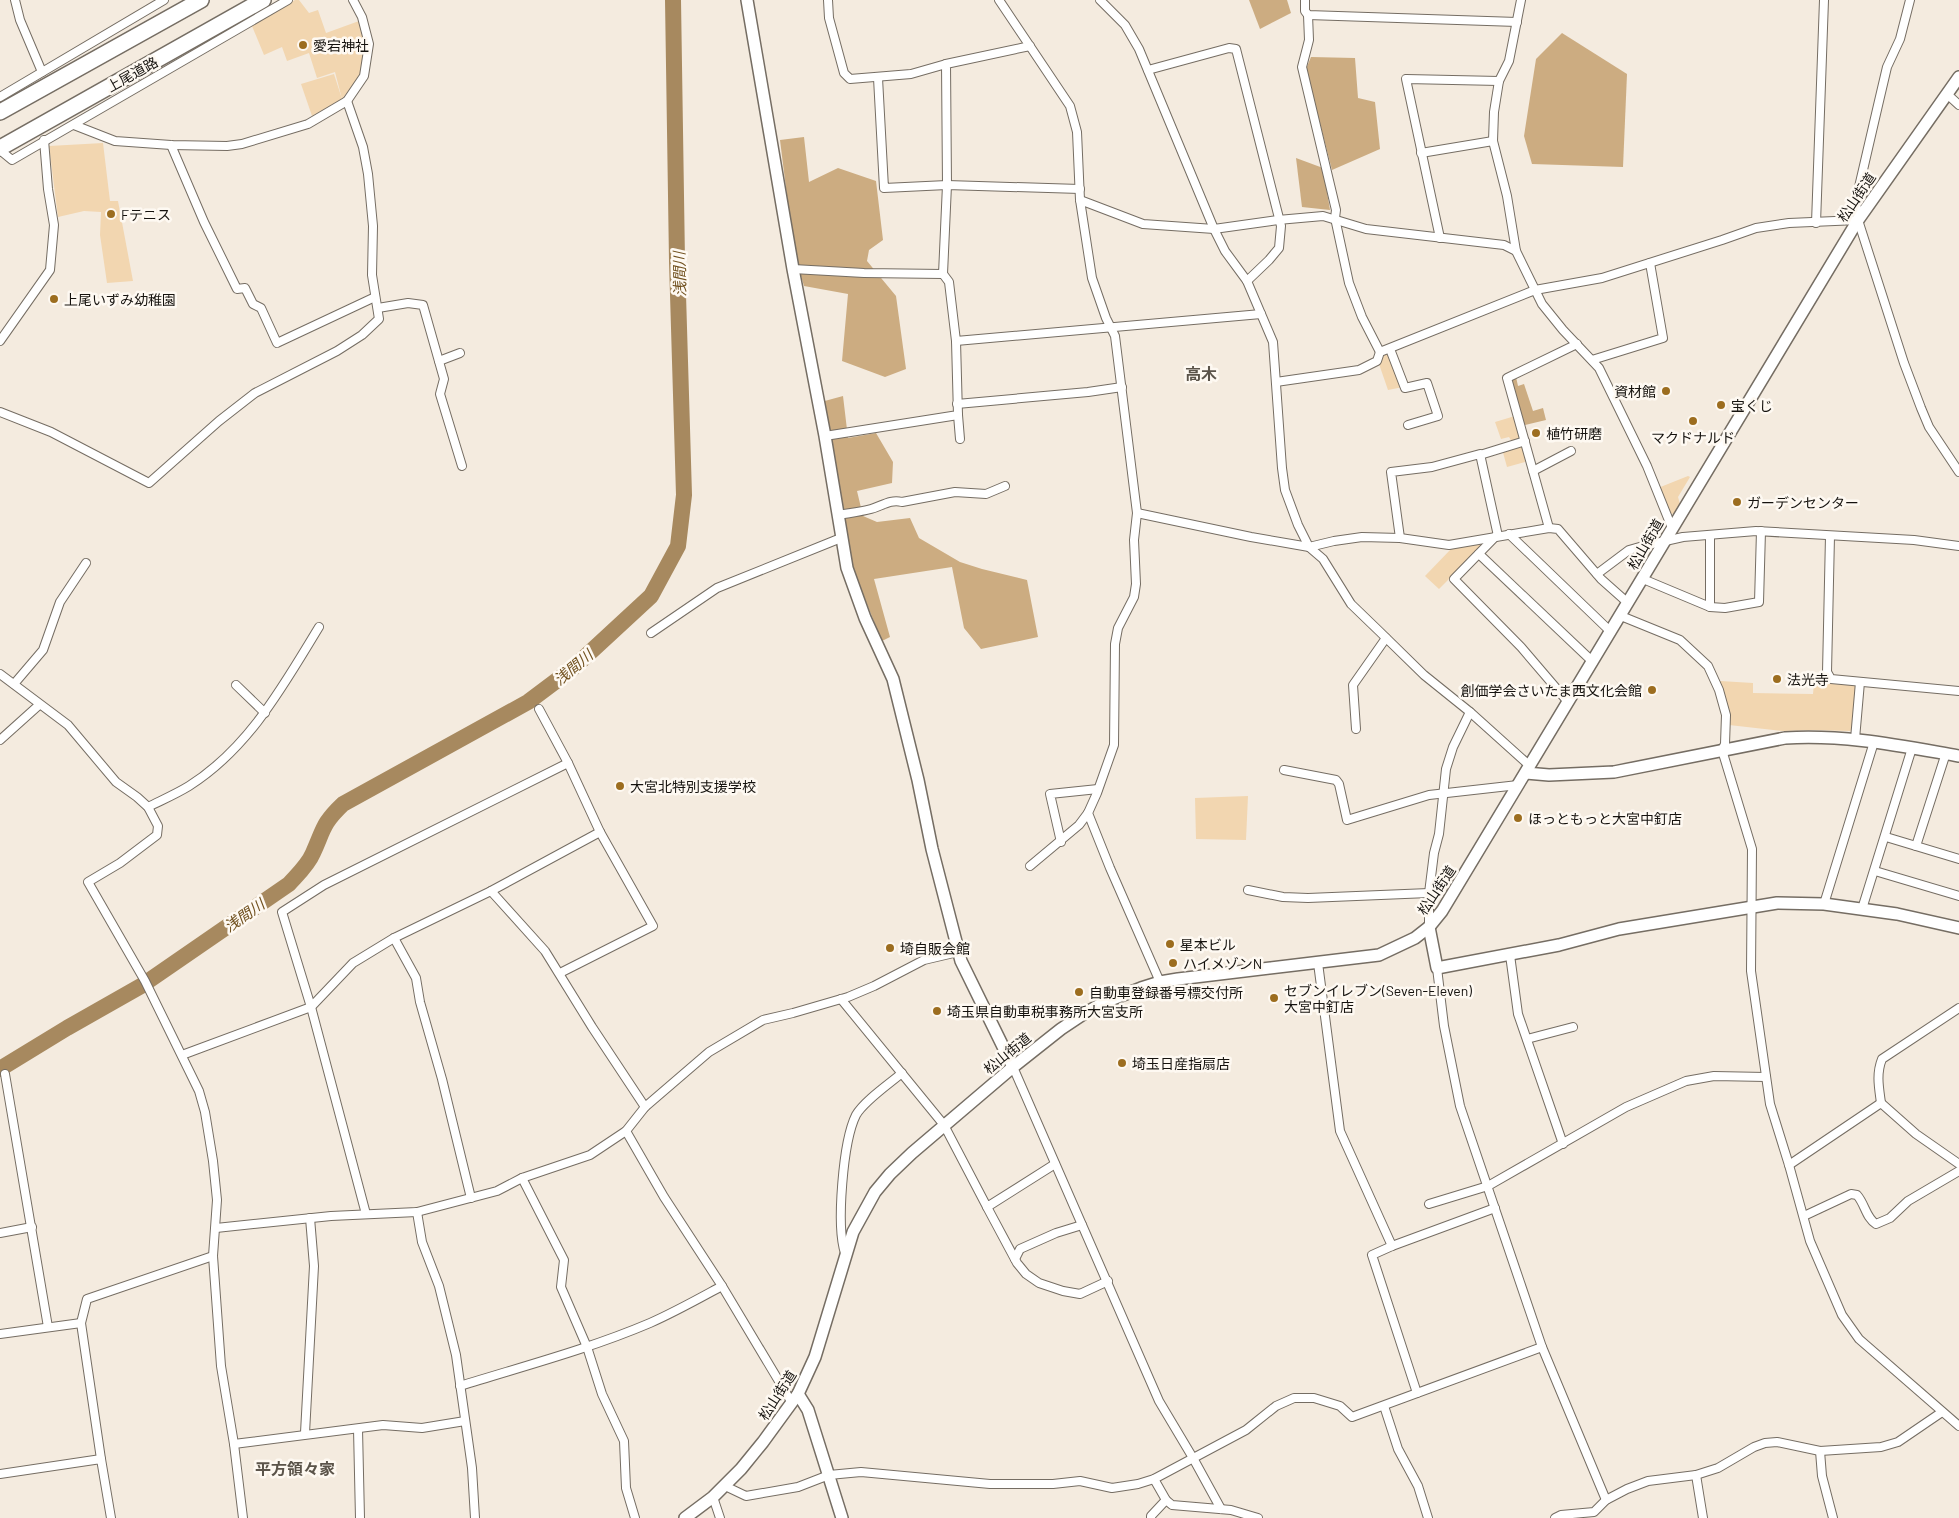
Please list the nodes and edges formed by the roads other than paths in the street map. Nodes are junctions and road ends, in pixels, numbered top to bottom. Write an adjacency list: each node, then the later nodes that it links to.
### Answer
1 (15, 0): 21 (street)
2 (164, 0): 21 (street)
3 (268, 0): 15 (street)
4 (288, 0): 15 (street)
5 (353, 0): 27 (street)
6 (747, 0): 47 (street)
7 (828, 0): 23 (street)
8 (999, 0): 18 (street)
9 (1100, 0): 20 (street)
10 (1305, 0): 16 (street)
11 (1521, 0): 17 (street)
12 (1824, 0): 42 (street)
13 (1910, 0): 41 (street)
14 (197, 1): 29 (highway)
15 (267, 6): 30 (street); 34 (highway, 上尾道路)
16 (1308, 15): 17 (street); 39 (street)
17 (1517, 22): 24 (street)
18 (1030, 46): 19 (street); 37 (street)
19 (946, 64): 23 (street); 36 (street)
20 (1148, 70): 40 (street); 43 (street)
21 (42, 72): 26 (street)
22 (1959, 77): 25 (street, 松山街道)
23 (878, 78): 36 (street)
24 (1499, 81): 32 (street); 35 (street)
25 (1947, 94): 28 (street); 41 (street, 松山街道)
26 (0, 97)
27 (347, 101): 33 (street); 51 (street)
28 (1959, 105)
29 (0, 112)
30 (74, 125): 31 (street); 33 (street)
31 (44, 140): 34 (street); 55 (street)
32 (1493, 141): 35 (street); 45 (street)
33 (171, 145): 51 (street)
34 (0, 149)
35 (1420, 153): 44 (street)
36 (946, 185): 37 (street); 48 (street)
37 (1080, 189): 38 (street)
38 (1080, 200): 43 (street); 54 (street)
39 (1335, 218): 40 (street); 44 (street); 59 (street)
40 (1278, 220): 43 (street); 49 (street)
41 (1858, 220): 42 (street); 76 (street); 81 (street, 松山街道)
42 (1816, 223): 46 (street)
43 (1214, 229): 49 (street)
44 (1440, 238): 45 (street)
45 (1516, 251): 50 (street)
46 (1650, 263): 50 (street); 61 (street)
47 (793, 269): 48 (street); 69 (street)
48 (943, 274): 56 (street)
49 (1247, 281): 53 (street)
50 (1535, 290): 57 (street); 58 (street)
51 (375, 297): 52 (street)
52 (378, 308): 62 (street); 66 (street)
53 (1261, 314): 54 (street); 63 (street)
54 (1110, 327): 56 (street); 64 (street)
55 (0, 341)
56 (956, 341): 65 (street)
57 (1577, 344): 61 (street); 71 (street)
58 (1390, 349): 59 (street); 68 (street)
59 (1380, 352): 63 (street)
60 (460, 353): 62 (street)
61 (1592, 360): 81 (street)
62 (439, 361): 74 (street)
63 (1276, 382): 91 (street)
64 (1122, 387): 65 (street); 78 (street)
65 (957, 404): 67 (street)
66 (0, 412)
67 (958, 416): 69 (street); 70 (street)
68 (1408, 425)
69 (824, 436): 79 (street)
70 (960, 439)
71 (1525, 442): 73 (street); 75 (street)
72 (1571, 451): 75 (street)
73 (1480, 454): 85 (street); 88 (street)
74 (462, 466)
75 (1533, 471): 80 (street)
76 (1959, 472)
77 (1005, 486): 79 (street)
78 (1137, 513): 91 (street); 126 (street)
79 (838, 515): 87 (street)
80 (1549, 528): 83 (street); 94 (street)
81 (1672, 528): 89 (street, 松山街道)
82 (1761, 531): 84 (street); 86 (street); 97 (street)
83 (1509, 534): 85 (street); 100 (street)
84 (1710, 535): 89 (street); 97 (street)
85 (1497, 536): 88 (street); 92 (street)
86 (1830, 536): 90 (street); 105 (street)
87 (841, 538): 101 (street); 147 (street)
88 (1400, 538): 91 (street)
89 (1664, 541): 94 (street); 95 (street, 松山街道)
90 (1959, 546)
91 (1309, 547): 102 (street)
92 (1479, 554): 103 (street); 109 (street)
93 (86, 563): 106 (street)
94 (1597, 574): 96 (street)
95 (1642, 579): 96 (street, 松山街道); 97 (street)
96 (1628, 603): 98 (street, 松山街道)
97 (1710, 607)
98 (1620, 616): 100 (street, 松山街道); 119 (street)
99 (319, 627): 113 (street)
100 (1611, 632): 103 (street, 松山街道)
101 (651, 633)
102 (1386, 638): 112 (street); 114 (street)
103 (1593, 662): 109 (street, 松山街道)
104 (0, 674): 106 (street)
105 (1860, 682): 108 (street); 115 (street)
106 (14, 684): 110 (street)
107 (236, 685): 113 (street)
108 (1959, 691)
109 (1568, 702): 124 (street, 松山街道)
110 (39, 705): 116 (street); 128 (street)
111 (539, 709): 122 (street)
112 (1470, 712): 124 (street); 127 (street)
113 (265, 713): 128 (street)
114 (1356, 729)
115 (1856, 739): 117 (street); 119 (street)
116 (0, 740)
117 (1874, 742): 118 (street); 141 (street)
118 (1912, 748): 120 (street); 131 (street)
119 (1722, 750): 124 (street); 142 (street)
120 (1946, 754): 121 (street); 133 (street)
121 (1959, 756)
122 (568, 763): 130 (street); 154 (street)
123 (1284, 770): 127 (street)
124 (1528, 770): 125 (street, 松山街道)
125 (1518, 785): 127 (street); 144 (street, 松山街道)
126 (1098, 789): 129 (street); 132 (street)
127 (1443, 793): 139 (street)
128 (148, 807): 158 (street)
129 (1088, 813): 132 (street); 152 (street)
130 (600, 832): 138 (street); 151 (street)
131 (1886, 837): 133 (street); 136 (street)
132 (1061, 842): 135 (street)
133 (1916, 846): 134 (street)
134 (1959, 859)
135 (1030, 866)
136 (1875, 871): 140 (street); 143 (street)
137 (1248, 890): 139 (street)
138 (491, 891): 146 (street); 151 (street)
139 (1429, 893): 144 (street)
140 (1959, 896)
141 (1824, 904): 142 (street); 143 (street)
142 (1752, 906): 148 (street); 162 (street)
143 (1862, 909): 145 (street)
144 (1429, 927): 149 (street, 松山街道); 150 (street)
145 (1959, 928)
146 (394, 938): 154 (street); 174 (street)
147 (958, 952): 153 (street); 159 (street)
148 (1510, 955): 150 (street); 157 (street)
149 (1318, 963): 152 (street, 松山街道); 186 (street)
150 (1437, 968): 173 (street)
151 (560, 973): 164 (street)
152 (1160, 982): 159 (street, 松山街道)
153 (841, 999): 161 (street); 164 (street)
154 (312, 1008): 158 (street); 179 (street)
155 (1959, 1008): 163 (street)
156 (1573, 1027): 157 (street)
157 (1527, 1039): 167 (street)
158 (182, 1055): 184 (street)
159 (1013, 1067): 165 (street, 松山街道); 168 (street)
160 (5, 1074): 183 (street)
161 (902, 1074): 165 (street); 187 (street)
162 (1766, 1077): 167 (street); 170 (street)
163 (1881, 1103): 169 (street); 170 (street)
164 (645, 1107): 166 (street)
165 (944, 1125): 176 (street); 187 (street, 松山街道)
166 (626, 1131): 172 (street); 191 (street)
167 (1563, 1144): 173 (street)
168 (1055, 1164): 176 (street); 182 (street)
169 (1959, 1164)
170 (1790, 1165): 180 (street)
171 (1959, 1171): 180 (street)
172 (522, 1178): 174 (street); 195 (street)
173 (1488, 1186): 175 (street); 177 (street)
174 (471, 1198): 178 (street)
175 (1429, 1204)
176 (987, 1207): 189 (street)
177 (1494, 1208): 186 (street); 196 (street)
178 (417, 1212): 179 (street); 197 (street)
179 (366, 1214): 181 (street)
180 (1804, 1216): 201 (street)
181 (310, 1218): 184 (street); 205 (street)
182 (1082, 1225): 189 (street); 190 (street)
183 (32, 1227): 185 (street); 193 (street)
184 (216, 1228): 188 (street)
185 (0, 1233)
186 (1392, 1246): 198 (street)
187 (845, 1253): 199 (street, 松山街道)
188 (213, 1256): 192 (street); 206 (street)
189 (1015, 1259): 190 (street)
190 (1108, 1281): 208 (street)
191 (722, 1286): 195 (street); 199 (street)
192 (81, 1323): 193 (street); 209 (street)
193 (48, 1328): 194 (street)
194 (0, 1334)
195 (587, 1347): 197 (street); 225 (street)
196 (1542, 1347): 198 (street); 217 (street)
197 (460, 1386): 202 (street)
198 (1417, 1393): 200 (street)
199 (795, 1398): 211 (street); 214 (street, 松山街道)
200 (1384, 1406): 208 (street); 231 (street)
201 (1942, 1412): 203 (street); 207 (street)
202 (465, 1421): 204 (street); 224 (street)
203 (1959, 1426)
204 (358, 1429): 205 (street); 223 (street)
205 (305, 1434): 206 (street)
206 (234, 1444): 222 (street)
207 (1820, 1451): 212 (street); 234 (street)
208 (1193, 1458): 213 (street); 218 (street)
209 (101, 1459): 210 (street); 221 (street)
210 (0, 1474)
211 (829, 1474): 213 (street); 214 (street); 228 (street)
212 (1696, 1475): 217 (street); 233 (street)
213 (1154, 1479): 216 (street)
214 (725, 1486): 215 (street, 松山街道)
215 (713, 1497): 226 (street, 松山街道); 227 (street)
216 (1166, 1500): 218 (street); 229 (street)
217 (1606, 1500): 219 (street)
218 (1222, 1509): 220 (street)
219 (1595, 1515): 232 (street)
220 (1250, 1517): 230 (street)
221 (111, 1518)
222 (243, 1518)
223 (360, 1518)
224 (475, 1518)
225 (635, 1518)
226 (685, 1518)
227 (720, 1518)
228 (842, 1518)
229 (1151, 1518)
230 (1258, 1518)
231 (1428, 1518)
232 (1555, 1518)
233 (1703, 1518)
234 (1833, 1518)

